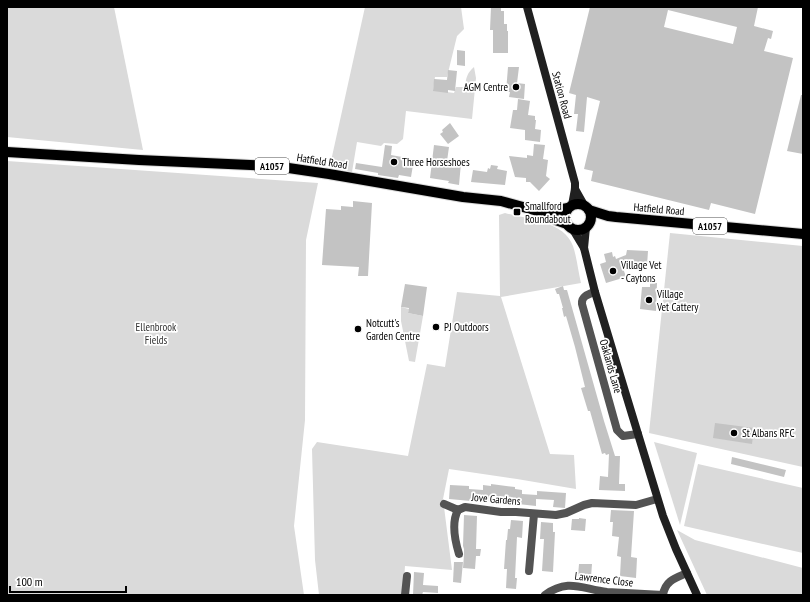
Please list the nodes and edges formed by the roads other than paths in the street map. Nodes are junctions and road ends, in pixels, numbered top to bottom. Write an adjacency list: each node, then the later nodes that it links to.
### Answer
1 (527, 7): 3 (street, Station Road)
2 (7, 152): 6 (main road, Hatfield Road / A1057)
3 (575, 190): 4 (street, Station Road); 5 (street, Station Road)
4 (570, 207): 5 (main road); 6 (main road, Hatfield Road / A1057); 8 (main road)
5 (586, 207): 7 (main road, Hatfield Road / A1057); 9 (main road)
6 (534, 210): 8 (main road, Hatfield Road / A1057)
7 (608, 216): 9 (main road, Hatfield Road / A1057); 10 (main road, Hatfield Road / A1057)
8 (569, 226): 9 (main road); 11 (street, Oaklands Lane)
9 (587, 226): 11 (street, Oaklands Lane)
10 (803, 234)
11 (584, 248): 12 (street, Oaklands Lane)
12 (595, 292): 13 (street, Oaklands Lane); 13 (street, Oaklands Lane)
13 (638, 434): 14 (street, Oaklands Lane)
14 (657, 499): 17 (street, Jove Gardens); 20 (street, Oaklands Lane)
15 (444, 504): 16 (street, Jove Gardens)
16 (458, 510): 17 (street, Jove Gardens); 18 (street, Jove Gardens)
17 (534, 514): 19 (street, Jove Gardens)
18 (459, 554)
19 (529, 571)
20 (686, 573): 24 (street); 25 (street, Oaklands Lane)
21 (407, 576): 22 (street)
22 (405, 595)
23 (545, 595): 24 (street, Lawrence Close)
24 (662, 595)
25 (697, 595)

